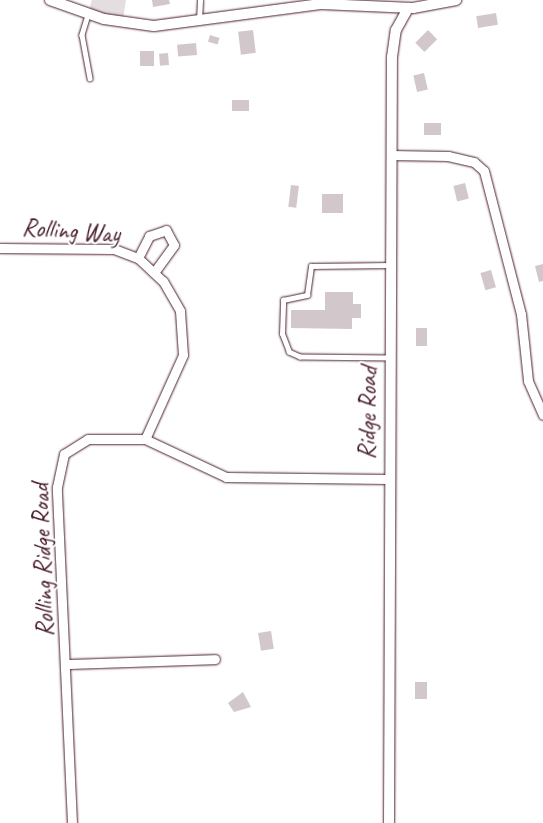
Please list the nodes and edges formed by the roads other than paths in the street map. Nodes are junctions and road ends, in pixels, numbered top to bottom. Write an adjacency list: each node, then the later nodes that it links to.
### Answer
1 (50, 0): 5 (street)
2 (200, 0): 6 (lane)
3 (456, 0): 4 (street)
4 (408, 8): 6 (street); 8 (street, Ridge Road)
5 (88, 13): 6 (street); 7 (lane)
6 (199, 22)
7 (90, 78)
8 (391, 155): 11 (street, Ridge Road); 14 (street)
9 (0, 248): 10 (street, Rolling Way)
10 (138, 258): 12 (street, Rolling Way); 12 (street, Rolling Way)
11 (390, 265): 13 (street, Ridge Road); 13 (lane)
12 (154, 273): 15 (street, Rolling Way)
13 (390, 358): 16 (street, Ridge Road)
14 (543, 415)
15 (145, 439): 16 (street, Rolling Ridge Road); 18 (street, Rolling Ridge Road)
16 (388, 479): 20 (street, Ridge Road)
17 (215, 659): 18 (street)
18 (66, 664): 19 (street, Rolling Ridge Road)
19 (72, 823)
20 (389, 823)

